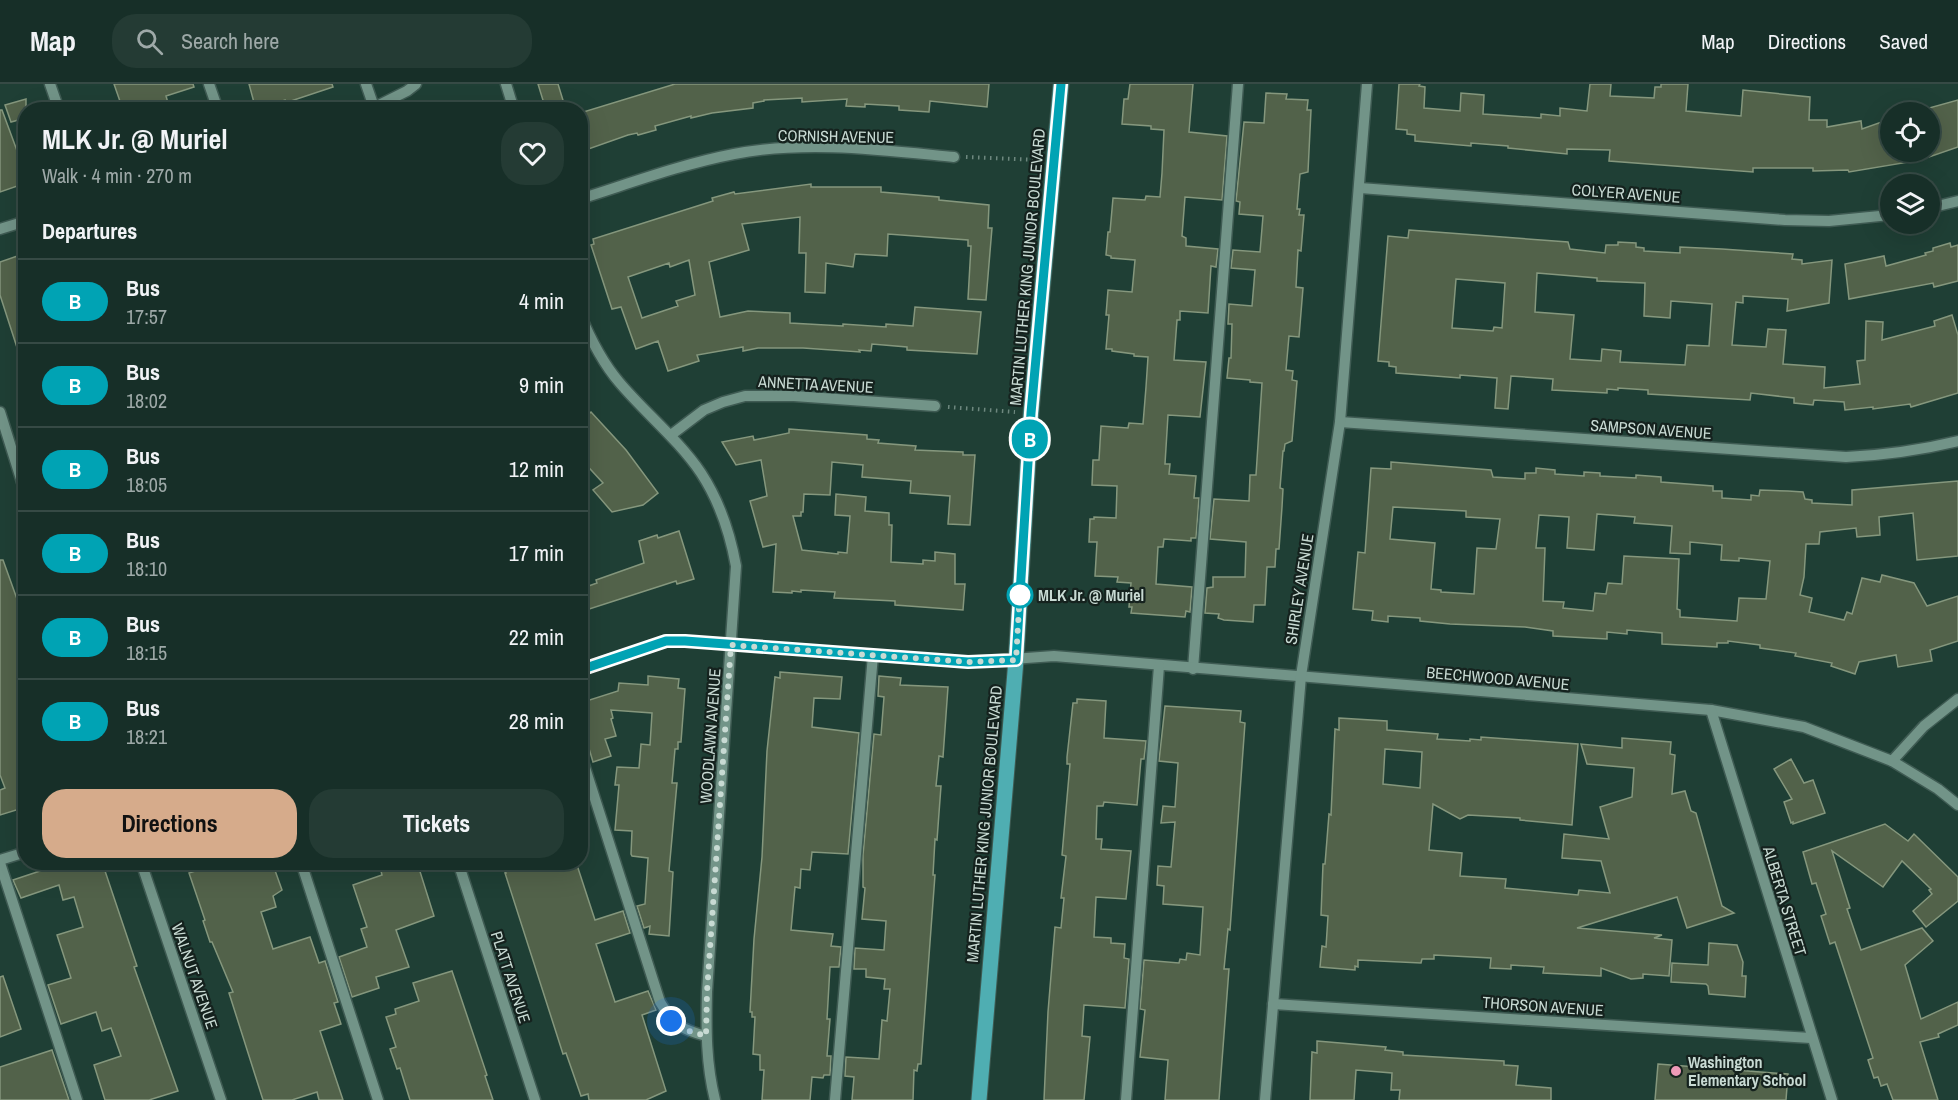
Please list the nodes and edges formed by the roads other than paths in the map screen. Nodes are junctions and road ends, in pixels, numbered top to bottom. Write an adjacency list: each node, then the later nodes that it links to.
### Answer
1 (50, 84): 9 (street)
2 (209, 84): 10 (street)
3 (366, 84): 11 (street)
4 (416, 84): 12 (street)
5 (506, 84): 13 (street)
6 (1061, 84): 31 (main road, MARTIN LUTHER KING JUNIOR BOULEVARD)
7 (1238, 84): 34 (street)
8 (1367, 84): 15 (street, SHIRLEY AVENUE)
9 (56, 102)
10 (215, 102)
11 (371, 102)
12 (386, 102)
13 (512, 102)
14 (954, 157): 16 (street, CORNISH AVENUE)
15 (1360, 188): 19 (street, COLYER AVENUE); 25 (street, SHIRLEY AVENUE)
16 (588, 196)
17 (1958, 201): 18 (street)
18 (1940, 205)
19 (1880, 216)
20 (18, 224): 21 (street)
21 (0, 230)
22 (588, 331): 26 (street, WOODLAWN AVENUE)
23 (935, 406): 26 (street, ANNETTA AVENUE)
24 (0, 412): 28 (street)
25 (1340, 422): 27 (street, SAMPSON AVENUE); 35 (street, SHIRLEY AVENUE)
26 (671, 435): 29 (street, WOODLAWN AVENUE)
27 (1958, 441)
28 (18, 469)
29 (731, 645): 30 (street, BEECHWOOD AVENUE); 33 (street, BEECHWOOD AVENUE); 47 (street, WOODLAWN AVENUE)
30 (873, 655): 31 (street, BEECHWOOD AVENUE); 54 (street)
31 (1016, 660): 32 (street, BEECHWOOD AVENUE); 55 (main road, MARTIN LUTHER KING JUNIOR BOULEVARD)
32 (1160, 666): 34 (street, BEECHWOOD AVENUE); 56 (street)
33 (588, 667)
34 (1193, 669): 35 (street, BEECHWOOD AVENUE)
35 (1301, 676): 37 (street, BEECHWOOD AVENUE); 46 (street, SHIRLEY AVENUE)
36 (1958, 699): 38 (street)
37 (1711, 710): 38 (street, BEECHWOOD AVENUE); 48 (street, ALBERTA STREET)
38 (1892, 761): 40 (street, BEECHWOOD AVENUE)
39 (588, 777): 47 (street)
40 (1958, 805)
41 (18, 855): 42 (street)
42 (0, 861): 49 (street)
43 (144, 870): 50 (street, WALNUT AVENUE)
44 (304, 870): 51 (street)
45 (461, 870): 52 (street, PLATT AVENUE)
46 (1273, 1004): 48 (street, THORSON AVENUE); 57 (street, SHIRLEY AVENUE)
47 (706, 1036): 53 (street, WOODLAWN AVENUE)
48 (1811, 1038): 58 (street, ALBERTA STREET)
49 (77, 1100)
50 (221, 1100)
51 (378, 1100)
52 (535, 1100)
53 (715, 1100)
54 (835, 1100)
55 (979, 1100)
56 (1126, 1100)
57 (1265, 1100)
58 (1832, 1100)

